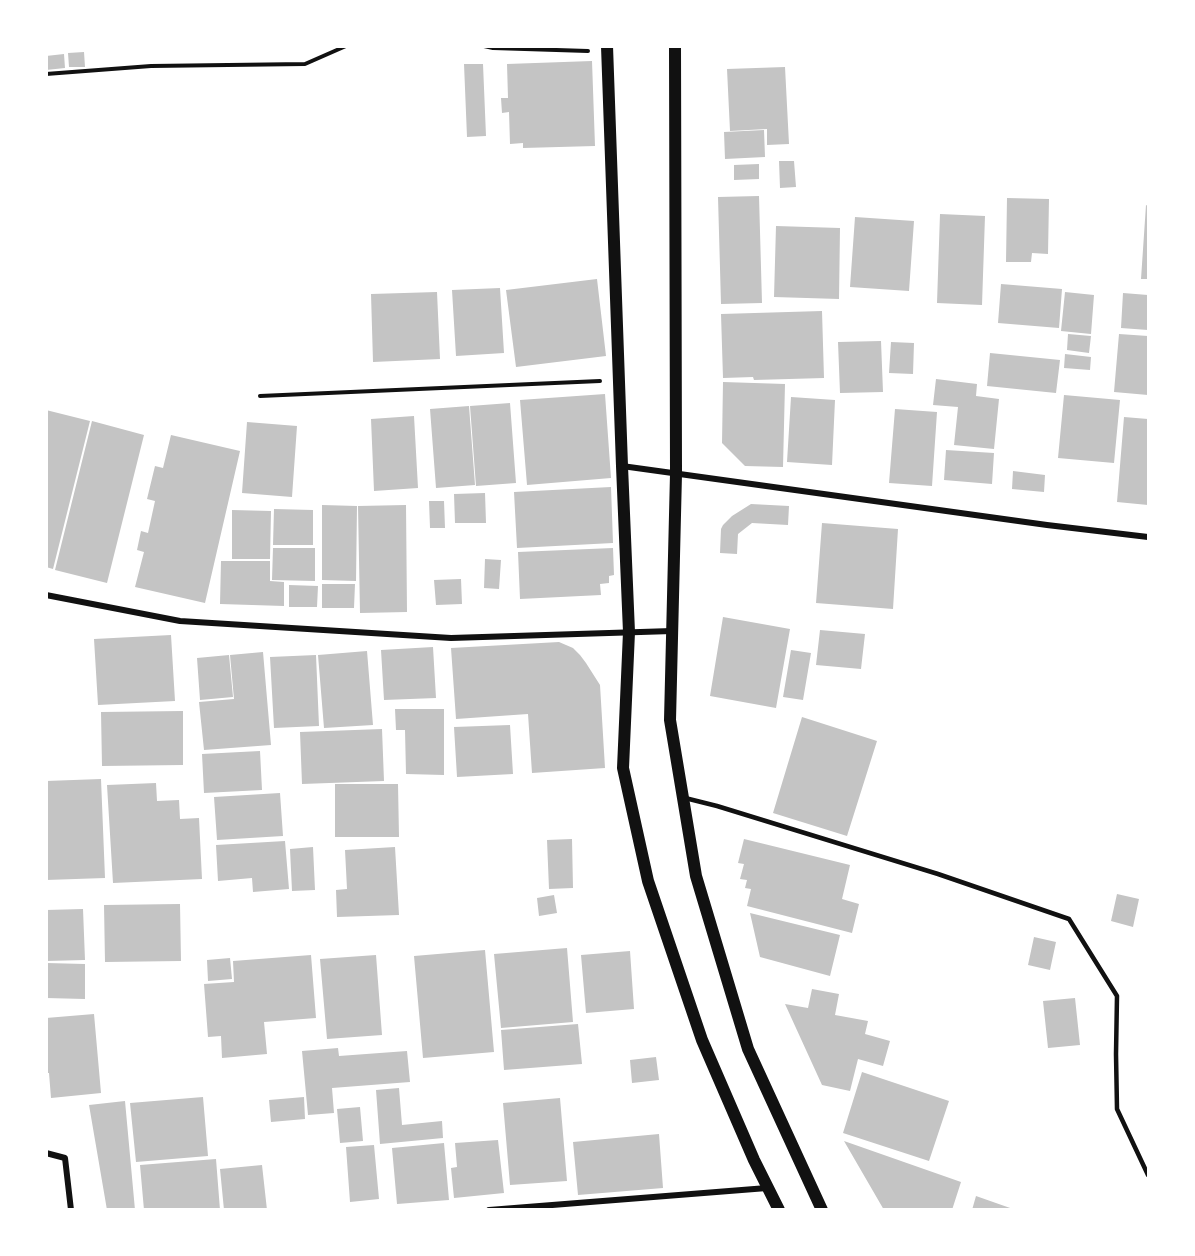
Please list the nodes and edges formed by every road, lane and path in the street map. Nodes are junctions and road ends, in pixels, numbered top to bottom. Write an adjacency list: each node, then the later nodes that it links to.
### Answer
1 (346, 46): 5 (path)
2 (484, 46): 4 (path)
3 (675, 46): 9 (main road)
4 (607, 49): 6 (main road)
5 (46, 74)
6 (619, 380): 7 (path); 8 (main road)
7 (260, 396)
8 (622, 466): 9 (street); 13 (main road)
9 (676, 474): 10 (street); 12 (main road)
10 (1149, 537)
11 (46, 595): 13 (street)
12 (672, 631): 13 (street); 14 (main road)
13 (629, 632): 17 (main road)
14 (683, 797): 16 (lane); 21 (main road)
15 (46, 1153): 18 (street)
16 (1149, 1175)
17 (768, 1188): 19 (street); 20 (main road)
18 (71, 1209)
19 (489, 1209)
20 (779, 1209)
21 (822, 1209)

